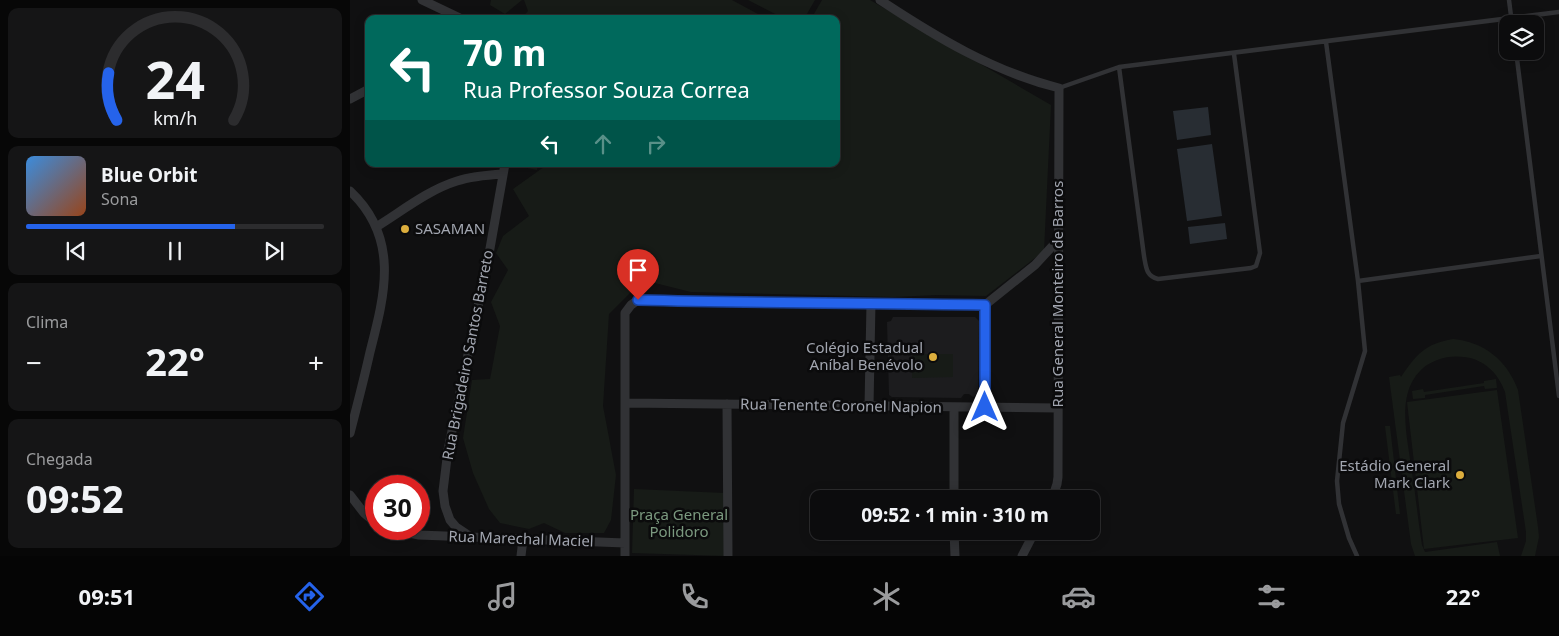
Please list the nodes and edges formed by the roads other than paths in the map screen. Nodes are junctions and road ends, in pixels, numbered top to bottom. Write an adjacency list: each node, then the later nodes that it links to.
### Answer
1 (422, 0): 5 (street)
2 (880, 0): 13 (street)
3 (1509, 0): 6 (lane)
4 (1559, 12): 7 (lane)
5 (454, 15)
6 (1511, 15)
7 (1535, 15)
8 (1499, 20): 9 (lane)
9 (1326, 42): 10 (lane); 22 (lane)
10 (1234, 54): 12 (lane); 12 (lane)
11 (1517, 60): 21 (lane)
12 (1119, 68): 13 (lane)
13 (1059, 88): 20 (street, Rua General Monteiro de Barros)
14 (365, 91): 15 (street)
15 (350, 99)
16 (504, 167): 17 (street, Rua Brigadeiro Santos Barreto)
17 (503, 174): 19 (street); 39 (street, Rua Brigadeiro Santos Barreto)
18 (350, 191): 19 (street)
19 (376, 227): 33 (street)
20 (1058, 240): 24 (street); 32 (street, Rua General Monteiro de Barros)
21 (1541, 256): 22 (lane); 25 (lane)
22 (1358, 281): 49 (lane)
23 (871, 303): 24 (street); 27 (street); 29 (street)
24 (985, 305): 31 (street)
25 (1558, 380): 26 (lane)
26 (1559, 396)
27 (625, 403): 28 (street, Rua Tenente Coronel Napion); 43 (street)
28 (727, 404): 29 (street, Rua Tenente Coronel Napion); 46 (street)
29 (869, 406): 30 (street, Rua Tenente Coronel Napion)
30 (954, 407): 31 (street, Rua Tenente Coronel Napion); 34 (street)
31 (985, 407): 32 (street, Rua Tenente Coronel Napion)
32 (1058, 408): 35 (street, Rua General Monteiro de Barros)
33 (350, 434)
34 (954, 490)
35 (1055, 490)
36 (350, 495): 37 (street)
37 (365, 514)
38 (430, 535): 39 (street, Rua Marechal Maciel)
39 (470, 537): 40 (street, Rua Marechal Maciel)
40 (523, 539): 43 (street, Rua Marechal Maciel); 44 (street)
41 (954, 540): 47 (street)
42 (1031, 540): 48 (street)
43 (625, 543): 45 (street)
44 (521, 556)
45 (625, 556)
46 (728, 556)
47 (955, 556)
48 (1022, 556)
49 (1358, 556)

